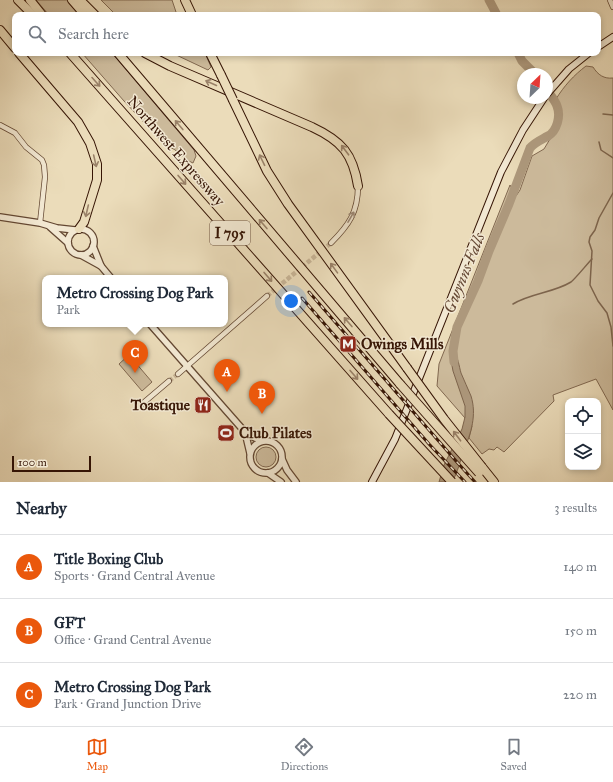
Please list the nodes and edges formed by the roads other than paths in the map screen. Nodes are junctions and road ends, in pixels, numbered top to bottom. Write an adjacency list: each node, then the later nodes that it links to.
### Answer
1 (18, 0): 8 (highway)
2 (30, 0): 9 (highway)
3 (72, 0): 10 (highway)
4 (80, 0): 11 (highway)
5 (185, 0): 12 (highway)
6 (610, 0): 7 (street)
7 (613, 7)
8 (30, 12)
9 (40, 12)
10 (82, 12)
11 (92, 12)
12 (191, 12)
13 (0, 30): 15 (highway)
14 (613, 37): 16 (main road)
15 (12, 44)
16 (601, 44)
17 (22, 56): 30 (highway, one-way to 30)
18 (73, 56): 52 (highway, Northwest Expressway / I 795, one-way to 52, bridge)
19 (121, 56): 47 (highway, Northwest Expressway / I 795, one-way to 19, bridge)
20 (151, 56): 26 (highway, one-way to 20)
21 (212, 56): 47 (highway, one-way to 21, bridge)
22 (585, 56): 23 (main road)
23 (553, 87)
24 (540, 104): 51 (main road)
25 (0, 125): 28 (street)
26 (358, 186): 32 (street, one-way to 26)
27 (0, 217): 28 (street)
28 (40, 223): 29 (street)
29 (48, 226): 30 (street); 31 (street)
30 (77, 230): 31 (street); 33 (street)
31 (68, 243): 34 (street)
32 (331, 243)
33 (93, 246): 34 (street); 35 (street)
34 (81, 255): 35 (street)
35 (100, 266): 36 (street)
36 (108, 275)
37 (267, 296): 39 (street)
38 (153, 327): 39 (street)
39 (186, 366): 40 (street); 43 (street)
40 (178, 374)
41 (169, 381): 42 (street)
42 (142, 404)
43 (245, 432): 44 (street); 45 (street)
44 (265, 440): 45 (street); 46 (street)
45 (250, 453): 48 (street)
46 (282, 459): 48 (street); 50 (street)
47 (480, 470): 53 (highway, Northwest Expressway / I 795); 54 (highway)
48 (268, 473): 49 (street)
49 (282, 482)
50 (296, 482)
51 (372, 482)
52 (452, 482)
53 (488, 482)
54 (494, 482)

